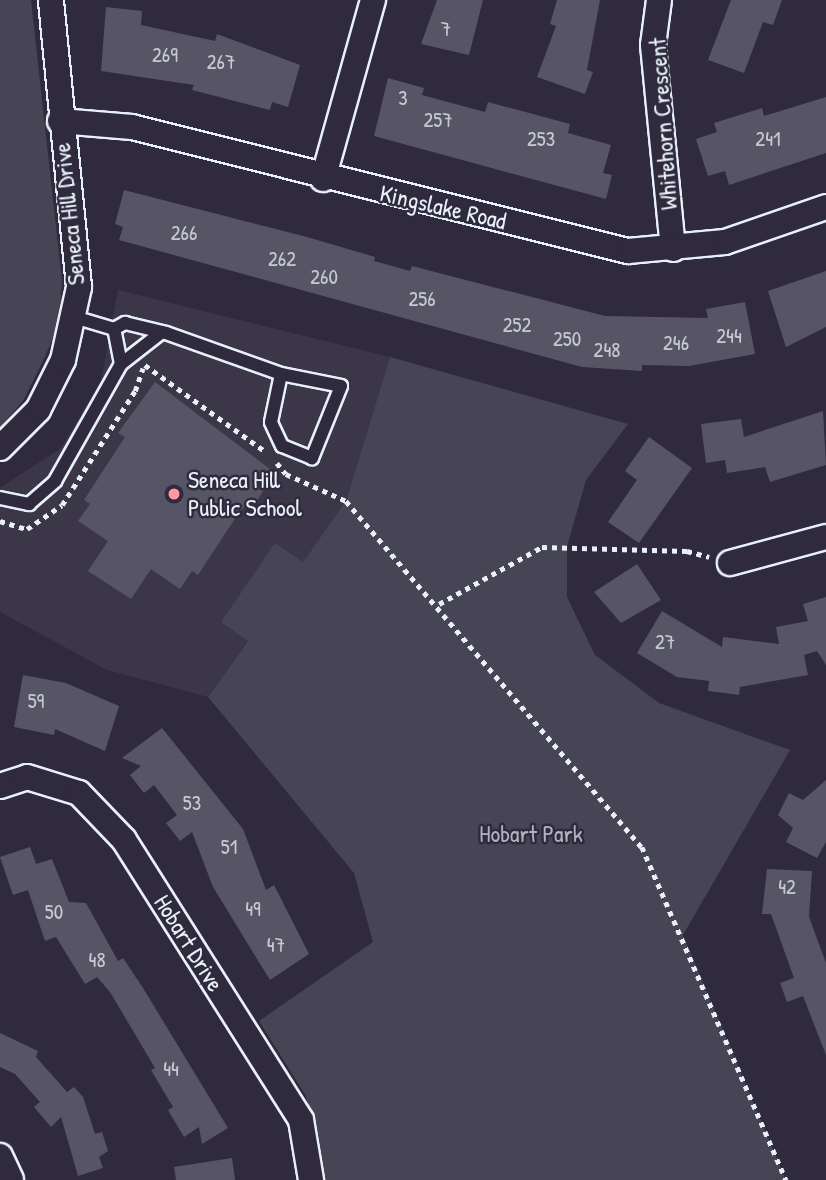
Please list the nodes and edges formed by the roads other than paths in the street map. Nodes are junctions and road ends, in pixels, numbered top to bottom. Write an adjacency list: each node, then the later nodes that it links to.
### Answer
1 (51, 0): 4 (street, Seneca Hill Drive)
2 (373, 0): 5 (street)
3 (659, 0): 7 (street, Whitehorn Crescent)
4 (60, 121): 5 (street, Kingslake Road); 8 (street, Seneca Hill Drive)
5 (323, 179): 7 (street, Kingslake Road)
6 (826, 207): 7 (street, Kingslake Road)
7 (673, 249)
8 (74, 317): 9 (lane); 13 (street, Seneca Hill Drive)
9 (114, 330): 10 (lane); 11 (lane)
10 (162, 332): 11 (lane); 12 (lane)
11 (121, 365): 14 (lane)
12 (281, 374): 12 (lane)
13 (0, 448)
14 (0, 498)
15 (826, 537): 16 (street)
16 (730, 563)
17 (0, 786): 20 (street, Hobart Drive)
18 (0, 1156): 19 (street)
19 (11, 1180)
20 (311, 1180)

